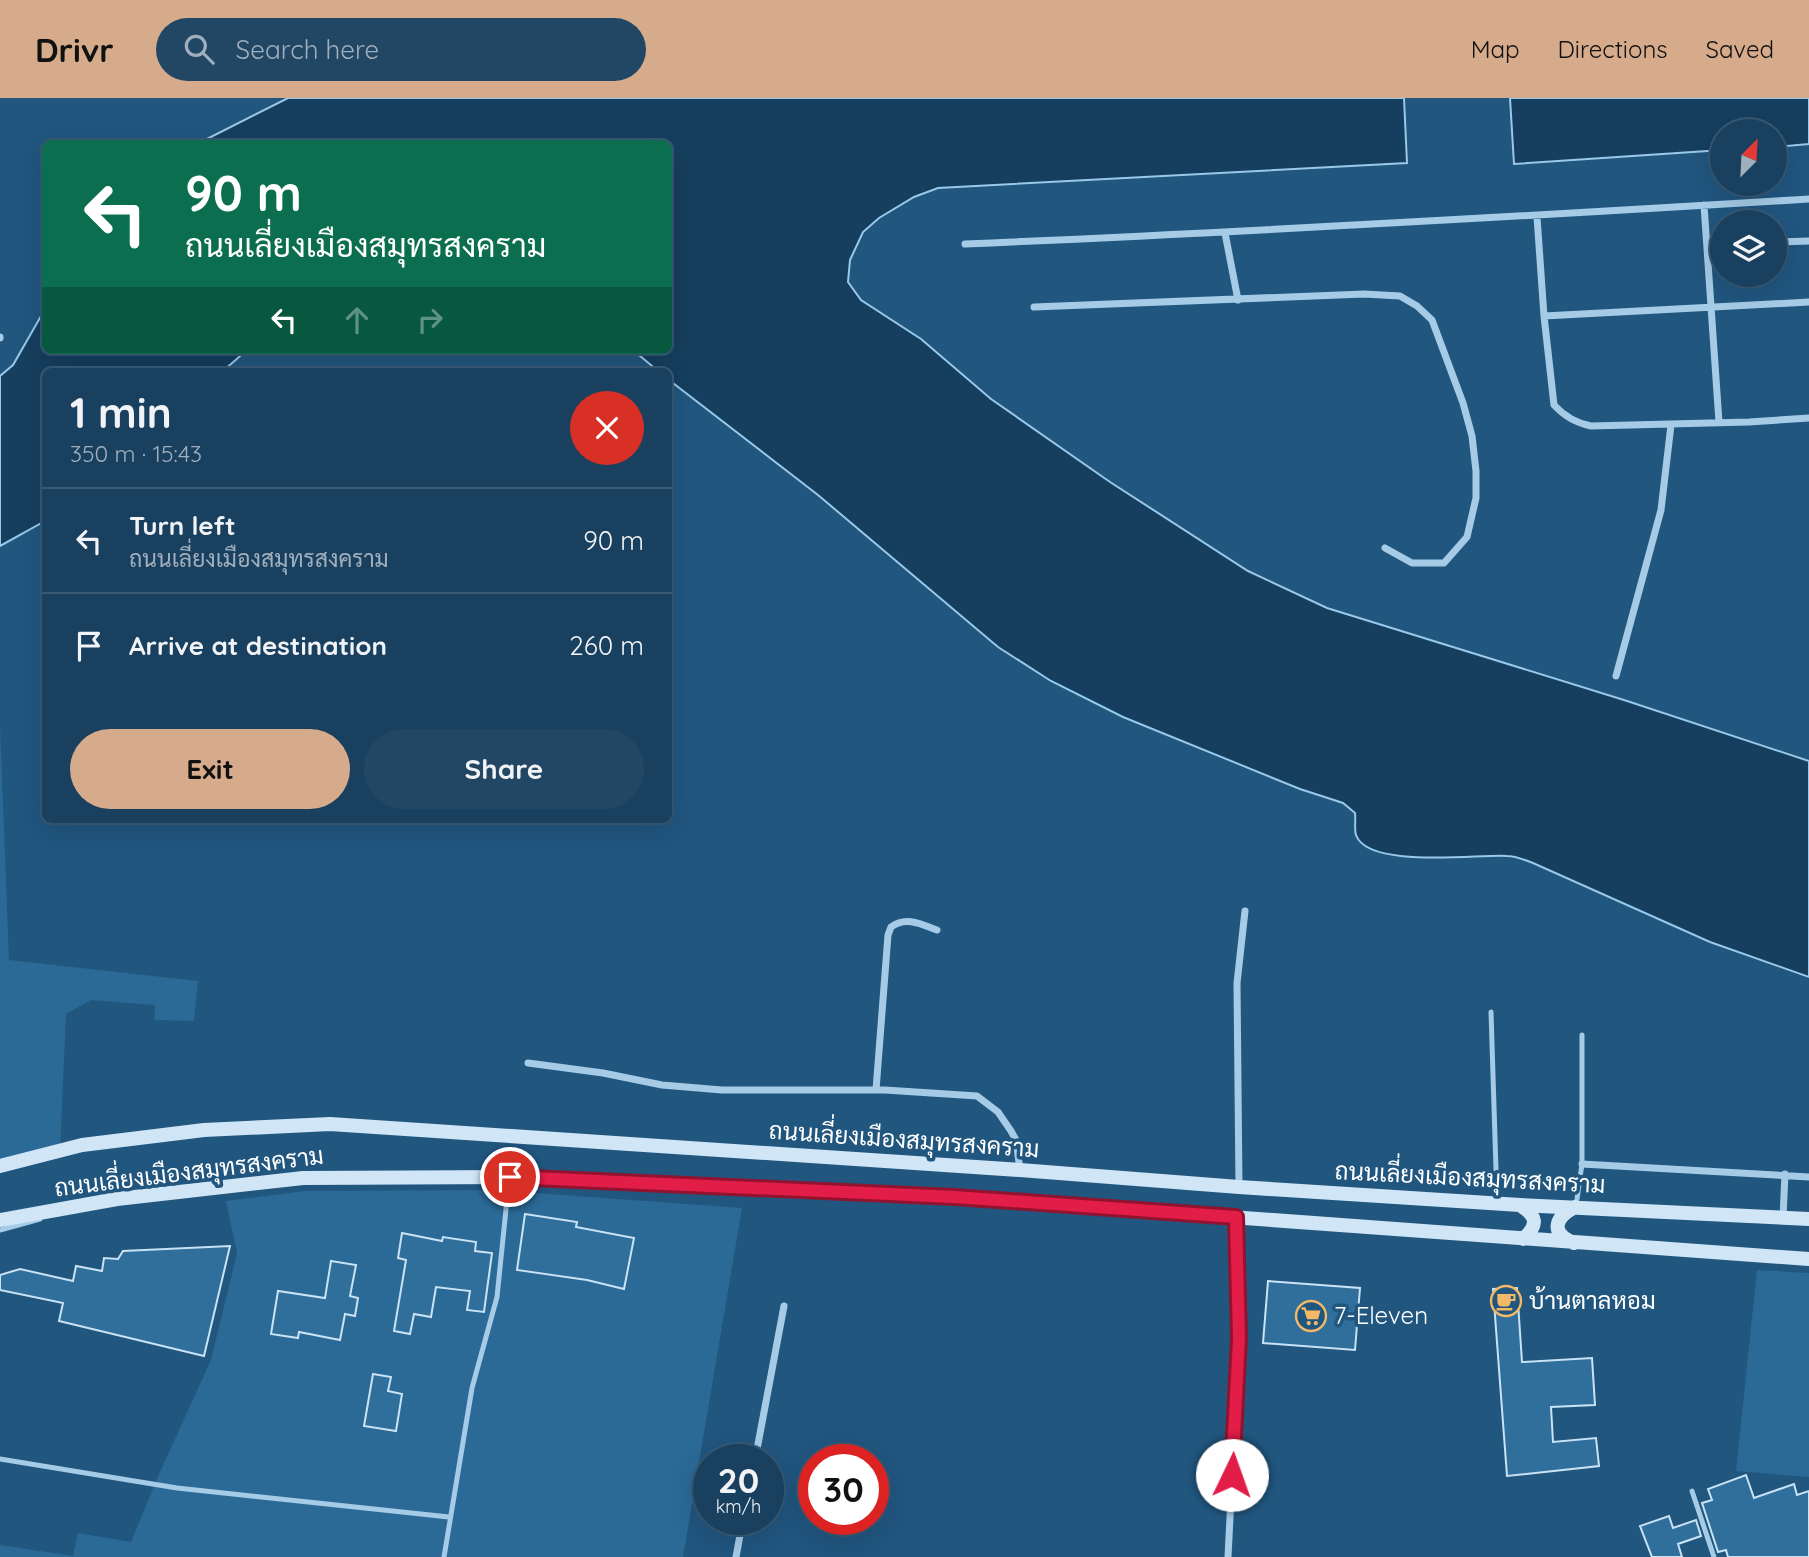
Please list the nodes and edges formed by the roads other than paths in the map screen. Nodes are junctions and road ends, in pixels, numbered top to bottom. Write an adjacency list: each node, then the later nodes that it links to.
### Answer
1 (1809, 199): 2 (street)
2 (1704, 205): 3 (street); 8 (street)
3 (1537, 217): 4 (street); 13 (street)
4 (1225, 233): 7 (street); 9 (street)
5 (1809, 241): 6 (street)
6 (1787, 242)
7 (965, 244)
8 (1707, 245): 12 (street)
9 (1238, 300): 11 (street); 17 (street)
10 (1809, 302): 12 (street)
11 (1034, 307)
12 (1710, 309): 13 (street); 15 (street)
13 (1544, 316): 16 (street)
14 (1809, 418): 15 (street)
15 (1719, 422): 16 (street)
16 (1671, 425): 18 (street)
17 (1385, 548)
18 (1616, 676)
19 (1245, 911): 31 (street)
20 (937, 930): 24 (street)
21 (1491, 1012): 33 (lane)
22 (1582, 1035): 25 (lane)
23 (528, 1063): 24 (street)
24 (876, 1090): 27 (street)
25 (1582, 1164): 28 (street); 35 (lane)
26 (0, 1166): 27 (main road, ถนนเลี่ยงเมืองสมุทรสงคราม)
27 (1020, 1170): 31 (main road, ถนนเลี่ยงเมืองสมุทรสงคราม)
28 (1785, 1174): 30 (street); 37 (street)
29 (510, 1177): 32 (main road, ถนนเลี่ยงเมืองสมุทรสงคราม); 36 (main road, ถนนเลี่ยงเมืองสมุทรสงคราม); 48 (lane)
30 (1809, 1177)
31 (1239, 1187): 33 (main road, ถนนเลี่ยงเมืองสมุทรสงคราม)
32 (117, 1199): 39 (main road, ถนนเลี่ยงเมืองสมุทรสงคราม); 40 (lane)
33 (1497, 1203): 34 (main road, ถนนเลี่ยงเมืองสมุทรสงคราม)
34 (1520, 1205): 35 (main road, ถนนเลี่ยงเมืองสมุทรสงคราม); 41 (main road)
35 (1576, 1207): 37 (main road, ถนนเลี่ยงเมืองสมุทรสงคราม); 42 (main road)
36 (1236, 1217): 41 (main road, ถนนเลี่ยงเมืองสมุทรสงคราม); 52 (street)
37 (1783, 1217): 38 (main road, ถนนเลี่ยงเมืองสมุทรสงคราม)
38 (1809, 1219)
39 (0, 1220)
40 (0, 1230)
41 (1523, 1239): 42 (main road, ถนนเลี่ยงเมืองสมุทรสงคราม)
42 (1576, 1243): 43 (main road, ถนนเลี่ยงเมืองสมุทรสงคราม)
43 (1809, 1259)
44 (784, 1306): 45 (street)
45 (758, 1444)
46 (0, 1459): 48 (lane)
47 (1692, 1491): 53 (lane)
48 (449, 1517): 50 (lane)
49 (740, 1535): 51 (street)
50 (444, 1557)
51 (736, 1557)
52 (1228, 1557)
53 (1714, 1557)

